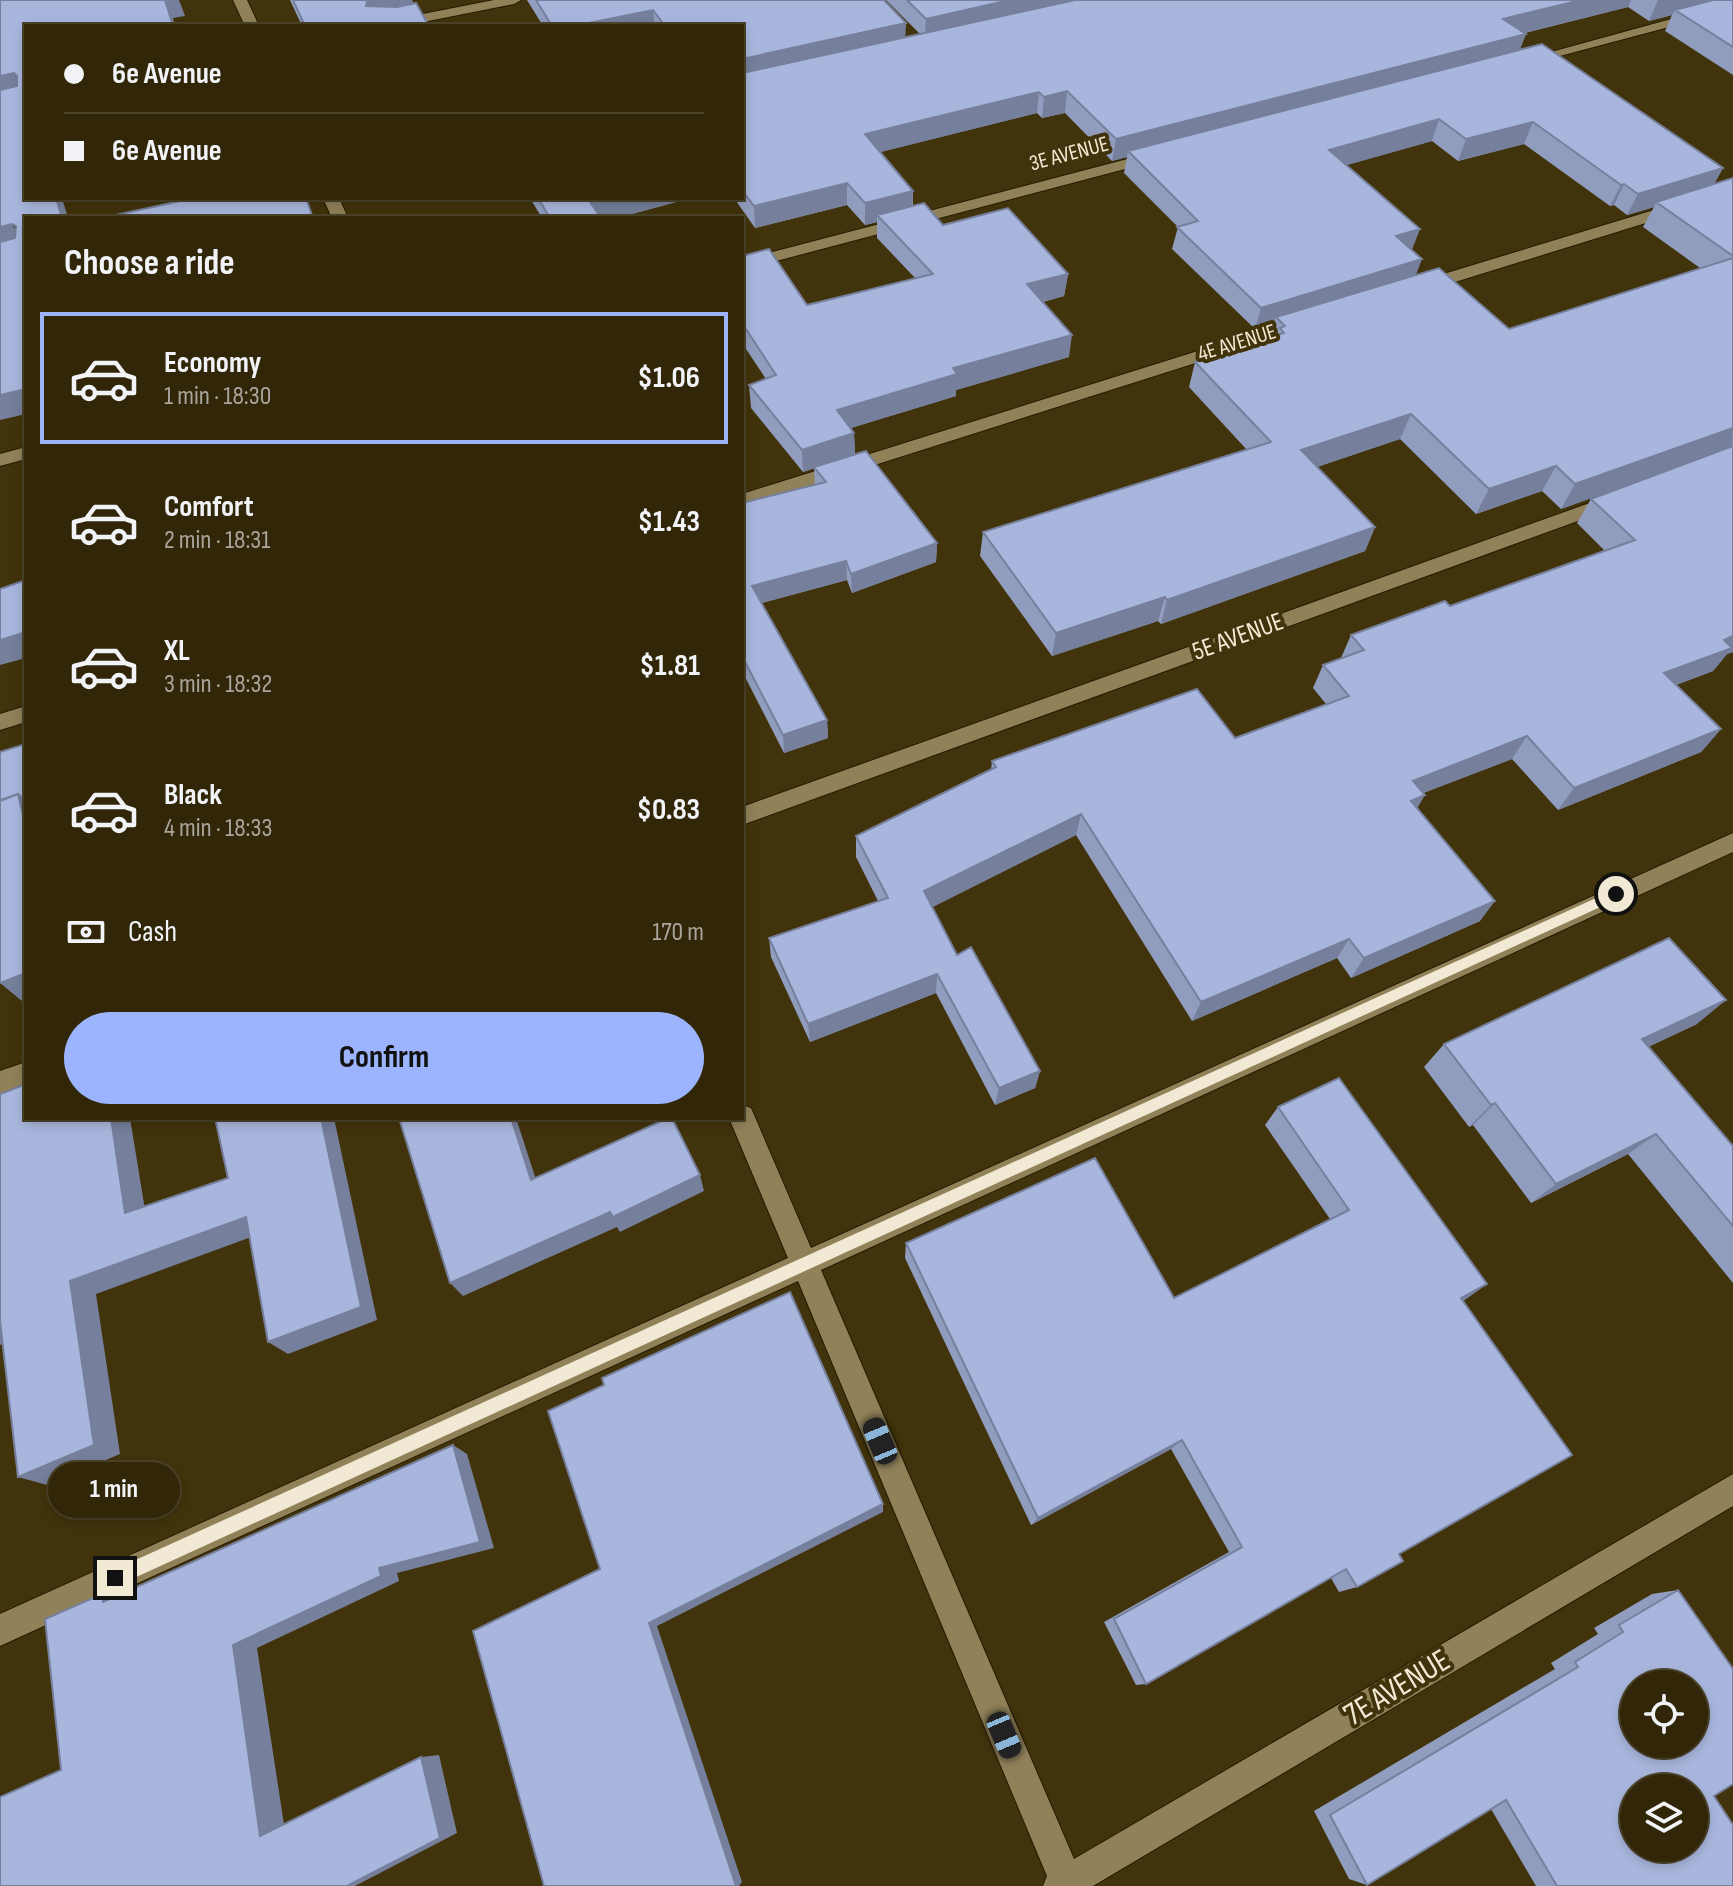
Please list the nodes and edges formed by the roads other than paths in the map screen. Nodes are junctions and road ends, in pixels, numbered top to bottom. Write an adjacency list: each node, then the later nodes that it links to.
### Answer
1 (240, 0): 4 (street)
2 (514, 0): 5 (street)
3 (1733, 6): 6 (street)
4 (251, 24)
5 (392, 24)
6 (1508, 66)
7 (1170, 153): 9 (street, 3E AVENUE)
8 (1733, 191): 10 (street)
9 (744, 264)
10 (1397, 294)
11 (1321, 318): 15 (street, 4E AVENUE)
12 (24, 454): 13 (street)
13 (0, 460)
14 (1628, 495): 18 (street, 5E AVENUE)
15 (744, 500)
16 (24, 715): 17 (street)
17 (0, 722)
18 (744, 815)
19 (1733, 842): 23 (street)
20 (24, 1075): 21 (street)
21 (0, 1083)
22 (743, 1120): 23 (street)
23 (805, 1264): 25 (street); 26 (street)
24 (1733, 1489): 26 (street, 7E AVENUE)
25 (0, 1630)
26 (1065, 1885)

